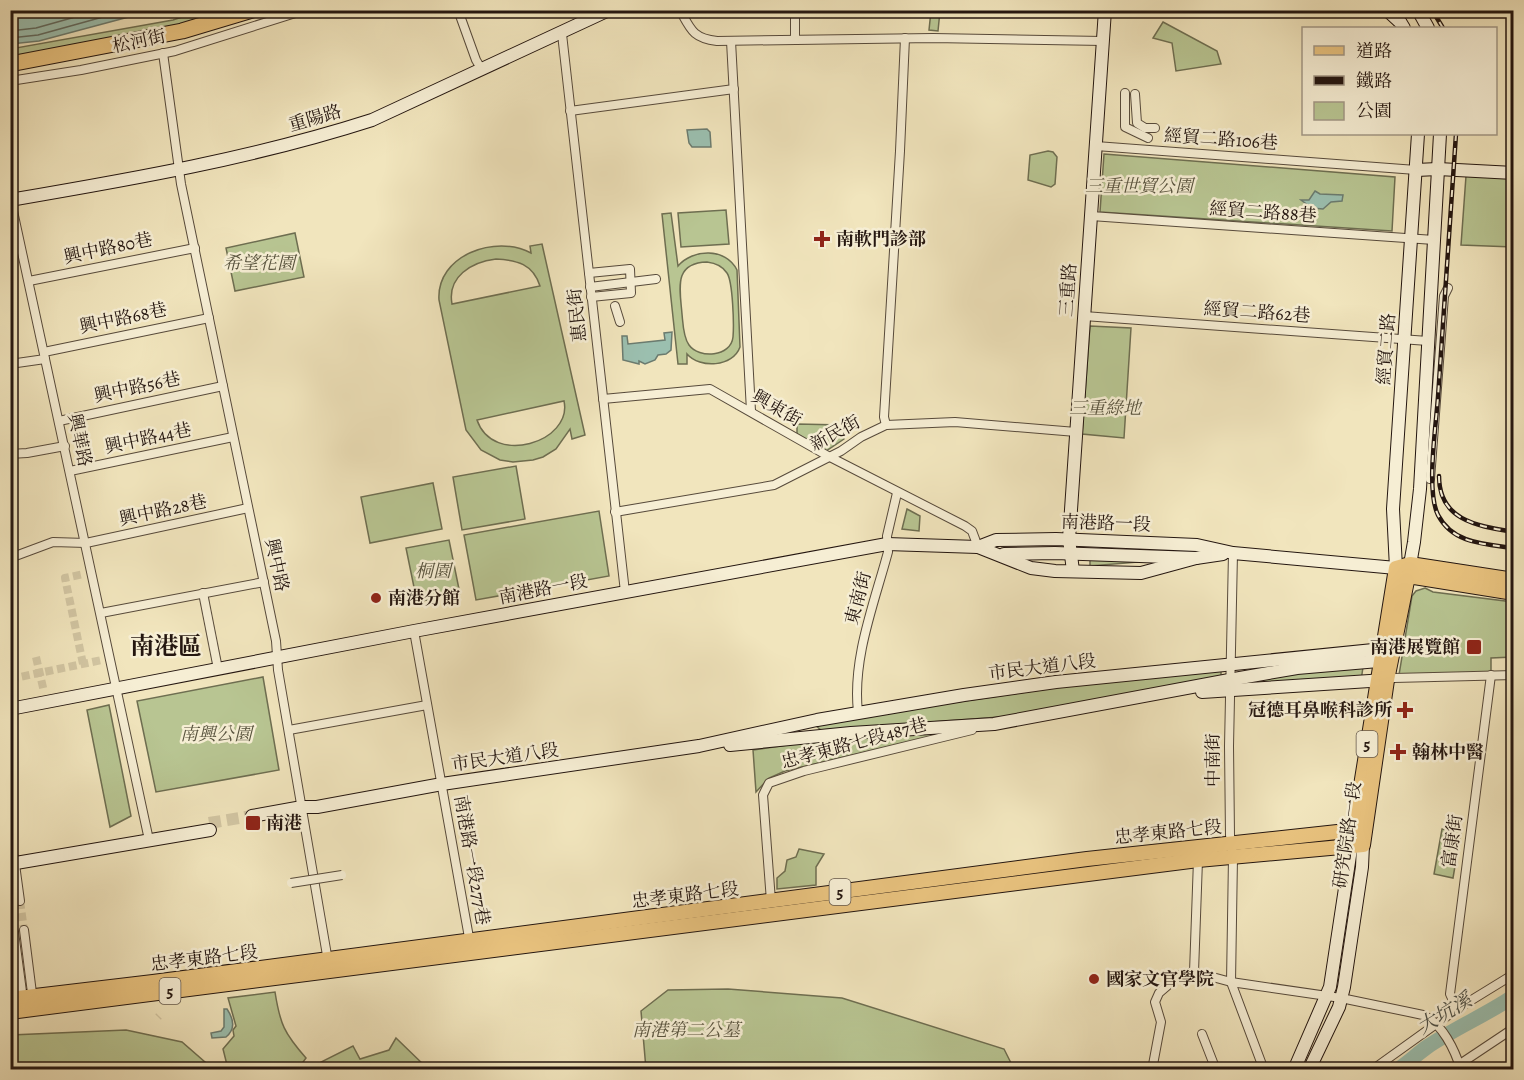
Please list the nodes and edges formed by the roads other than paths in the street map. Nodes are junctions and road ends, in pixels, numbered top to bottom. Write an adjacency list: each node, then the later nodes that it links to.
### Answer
1 (251, 10): 18 (highway)
2 (304, 10): 17 (street, 松河街)
3 (458, 10): 19 (street)
4 (609, 10): 12 (street, 重陽路)
5 (680, 10): 15 (street)
6 (795, 10): 14 (street)
7 (1105, 10): 16 (street, 三重路)
8 (1387, 10): 10 (street)
9 (1418, 10): 11 (street)
10 (1403, 27)
11 (1427, 27)
12 (562, 34): 19 (street, 重陽路); 25 (street, 惠民街)
13 (905, 38): 14 (street); 16 (street); 60 (street)
14 (795, 39): 15 (street)
15 (731, 41): 22 (street)
16 (1103, 41): 32 (street, 三重路)
17 (163, 53): 20 (street, 松河街); 33 (street, 興中路)
18 (10, 64)
19 (482, 70): 33 (street, 重陽路)
20 (10, 81)
21 (1142, 85): 23 (street)
22 (734, 89): 25 (street); 58 (street)
23 (1130, 93): 24 (street); 26 (street); 28 (street)
24 (1130, 107): 26 (street); 28 (street)
25 (570, 111): 42 (street, 惠民街)
26 (1125, 117): 28 (street)
27 (1155, 128): 28 (street)
28 (1136, 129): 31 (street)
29 (1418, 135): 35 (street, 經貿二路)
30 (1440, 135): 34 (street)
31 (1148, 138)
32 (1096, 146): 35 (street, 經貿二路106巷); 38 (street, 三重路)
33 (179, 169): 37 (street, 重陽路); 41 (street, 興中路)
34 (1438, 169): 35 (street); 36 (street); 40 (street)
35 (1416, 170): 39 (street, 經貿二路)
36 (1514, 173)
37 (11, 199): 44 (street, 興華路)
38 (1091, 216): 39 (street, 經貿二路88巷); 49 (street, 三重路)
39 (1411, 238): 40 (street, 經貿二路88巷); 52 (street, 經貿二路)
40 (1434, 240): 53 (street)
41 (195, 248): 44 (street, 興中路80巷); 50 (street, 興中路)
42 (589, 273): 45 (street); 47 (street, 惠民街)
43 (656, 279): 45 (street)
44 (29, 281): 54 (street, 興華路)
45 (630, 282): 47 (street); 47 (street)
46 (1449, 288): 67 (street)
47 (591, 292): 57 (street, 惠民街)
48 (615, 306): 51 (street)
49 (1084, 316): 52 (street, 經貿二路62巷); 61 (street, 三重路)
50 (209, 318): 54 (street, 興中路68巷); 56 (street, 興中路)
51 (620, 322)
52 (1404, 339): 53 (street, 經貿二路62巷); 80 (street, 經貿二路)
53 (1428, 340): 81 (street)
54 (45, 355): 55 (street, 興中路68巷); 59 (street, 興華路)
55 (10, 364)
56 (223, 386): 59 (street, 興中路56巷); 62 (street, 興中路)
57 (603, 399): 58 (street, 興東街); 70 (street, 惠民街)
58 (751, 411): 65 (street, 興東街)
59 (59, 421): 63 (street, 興華路)
60 (886, 425): 61 (street, 新民街); 65 (street, 新民街)
61 (1076, 432): 71 (street, 三重路)
62 (234, 437): 66 (street, 興中路44巷); 69 (street, 興中路)
63 (64, 446): 64 (street); 66 (street, 興華路)
64 (10, 454)
65 (828, 456): 68 (street, 興東街); 70 (street, 新民街)
66 (70, 471): 72 (street, 興華路)
67 (1431, 479)
68 (897, 493): 73 (street, 東南街); 74 (street, 興東街)
69 (248, 508): 72 (street, 興中路28巷); 84 (street, 興中路)
70 (615, 512): 85 (street, 惠民街)
71 (1068, 539): 74 (street, 南港路一段); 75 (street, 南港路一段); 77 (street, 三重路)
72 (86, 543): 78 (street, 興中路28巷); 88 (street, 興華路)
73 (887, 544): 74 (street, 南港路一段); 85 (street, 南港路一段); 101 (street, 東南街)
74 (978, 547): 76 (street, 南港路一段)
75 (1233, 553): 79 (street, 南港路一段); 80 (street, 南港路一段); 92 (street, 中南街)
76 (996, 554): 77 (street, 南港路一段); 82 (street)
77 (1070, 554): 79 (street, 南港路一段); 82 (street, 三重路)
78 (10, 558)
79 (1196, 558): 82 (street)
80 (1396, 568): 81 (main road, 南港路一段); 90 (main road, 研究院路一段 / 5)
81 (1409, 570): 83 (main road, 南港路一段); 87 (main road, 南港路一段); 90 (main road, 研究院路一段 / 5)
82 (1073, 571)
83 (1514, 580)
84 (264, 582): 86 (street); 91 (street, 興中路)
85 (625, 592): 89 (street, 南港路一段)
86 (203, 593): 88 (street); 93 (street)
87 (1514, 593)
88 (101, 613): 98 (street, 興華路)
89 (414, 631): 91 (street, 南港路一段); 99 (street, 南港路一段277巷)
90 (1387, 654): 92 (street, 市民大道八段); 96 (main road, 研究院路一段 / 5); 97 (street, 市民大道八段)
91 (277, 658): 93 (street, 南港路一段); 104 (street, 興中路)
92 (1232, 665): 97 (street, 中南街); 101 (street, 市民大道八段)
93 (218, 669): 98 (street, 南港路一段)
94 (1491, 675): 95 (street); 96 (street); 131 (street, 富康街)
95 (1514, 675)
96 (1382, 680): 97 (street); 111 (main road, 研究院路一段 / 5)
97 (1231, 685): 103 (street, 市民大道八段); 114 (street, 中南街)
98 (118, 688): 100 (street, 南港路一段); 112 (street, 興華路)
99 (427, 705): 104 (street); 107 (street, 南港路一段277巷)
100 (10, 709)
101 (858, 712): 102 (street, 市民大道八段)
102 (817, 720): 105 (street); 106 (street, 市民大道八段)
103 (994, 724): 105 (street, 市民大道八段); 120 (street, 忠孝東路七段487巷)
104 (289, 730): 108 (street, 興中路)
105 (818, 736): 106 (street, 市民大道八段)
106 (699, 746): 107 (street, 市民大道八段)
107 (442, 784): 108 (street, 市民大道八段); 123 (street, 南港路一段277巷)
108 (303, 810): 109 (street, 市民大道八段); 124 (street, 興中路)
109 (253, 819)
110 (209, 826): 112 (street)
111 (1360, 829): 113 (main road, 研究院路一段 / 5); 114 (main road, 忠孝東路七段 / 5)
112 (148, 836): 115 (street)
113 (1357, 845): 114 (main road, 忠孝東路七段 / 5); 128 (street, 研究院路一段); 129 (street, 研究院路一段)
114 (1232, 850): 116 (main road, 忠孝東路七段 / 5); 120 (main road, 忠孝東路七段 / 5); 127 (street, 中南街)
115 (12, 860): 119 (street)
116 (1198, 860): 123 (main road, 忠孝東路七段 / 5); 125 (street)
117 (342, 875): 118 (street, bridge)
118 (291, 883)
119 (20, 901)
120 (771, 901): 123 (main road, 忠孝東路七段 / 5)
121 (24, 930): 130 (street)
122 (14, 932): 130 (street)
123 (471, 946): 124 (main road, 忠孝東路七段 / 5)
124 (328, 965): 130 (main road, 忠孝東路七段 / 5)
125 (1194, 972): 127 (street); 137 (street)
126 (1514, 974): 131 (street)
127 (1232, 982): 128 (street); 136 (street, 中南街)
128 (1327, 997): 129 (street); 139 (street, 研究院路一段)
129 (1341, 998): 132 (street); 140 (street, 研究院路一段)
130 (23, 1004)
131 (1457, 1009): 132 (street)
132 (1438, 1026): 135 (street); 141 (street)
133 (1514, 1028): 135 (street)
134 (1202, 1034): 138 (street)
135 (1460, 1067): 142 (street)
136 (1262, 1069)
137 (1152, 1070)
138 (1216, 1070)
139 (1294, 1070)
140 (1309, 1070)
141 (1372, 1070)
142 (1451, 1070)

